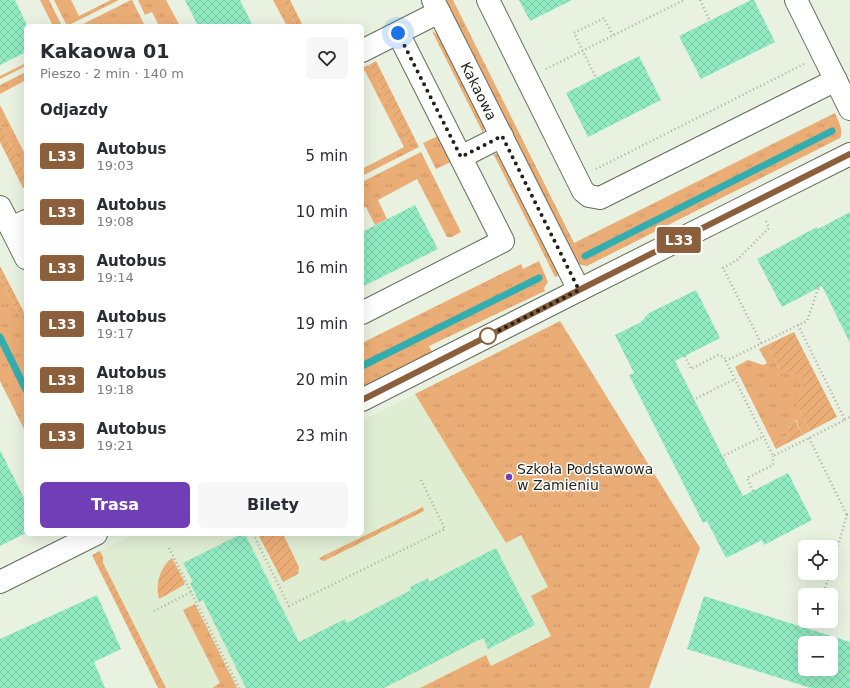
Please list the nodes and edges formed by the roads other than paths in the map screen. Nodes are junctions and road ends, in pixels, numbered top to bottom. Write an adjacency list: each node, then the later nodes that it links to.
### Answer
1 (488, 0): 6 (street)
2 (796, 0): 6 (street)
3 (436, 6): 4 (street); 8 (street, Kakaowa)
4 (398, 33): 5 (street); 10 (street)
5 (364, 50)
6 (836, 80): 7 (street)
7 (850, 109)
8 (502, 136): 10 (street); 14 (street, Kakaowa)
9 (850, 154): 14 (street)
10 (461, 157): 15 (street)
11 (0, 207): 12 (street)
12 (19, 224): 13 (street)
13 (24, 248)
14 (579, 290): 16 (street)
15 (364, 312)
16 (364, 399)
17 (92, 536): 18 (street)
18 (0, 582)

